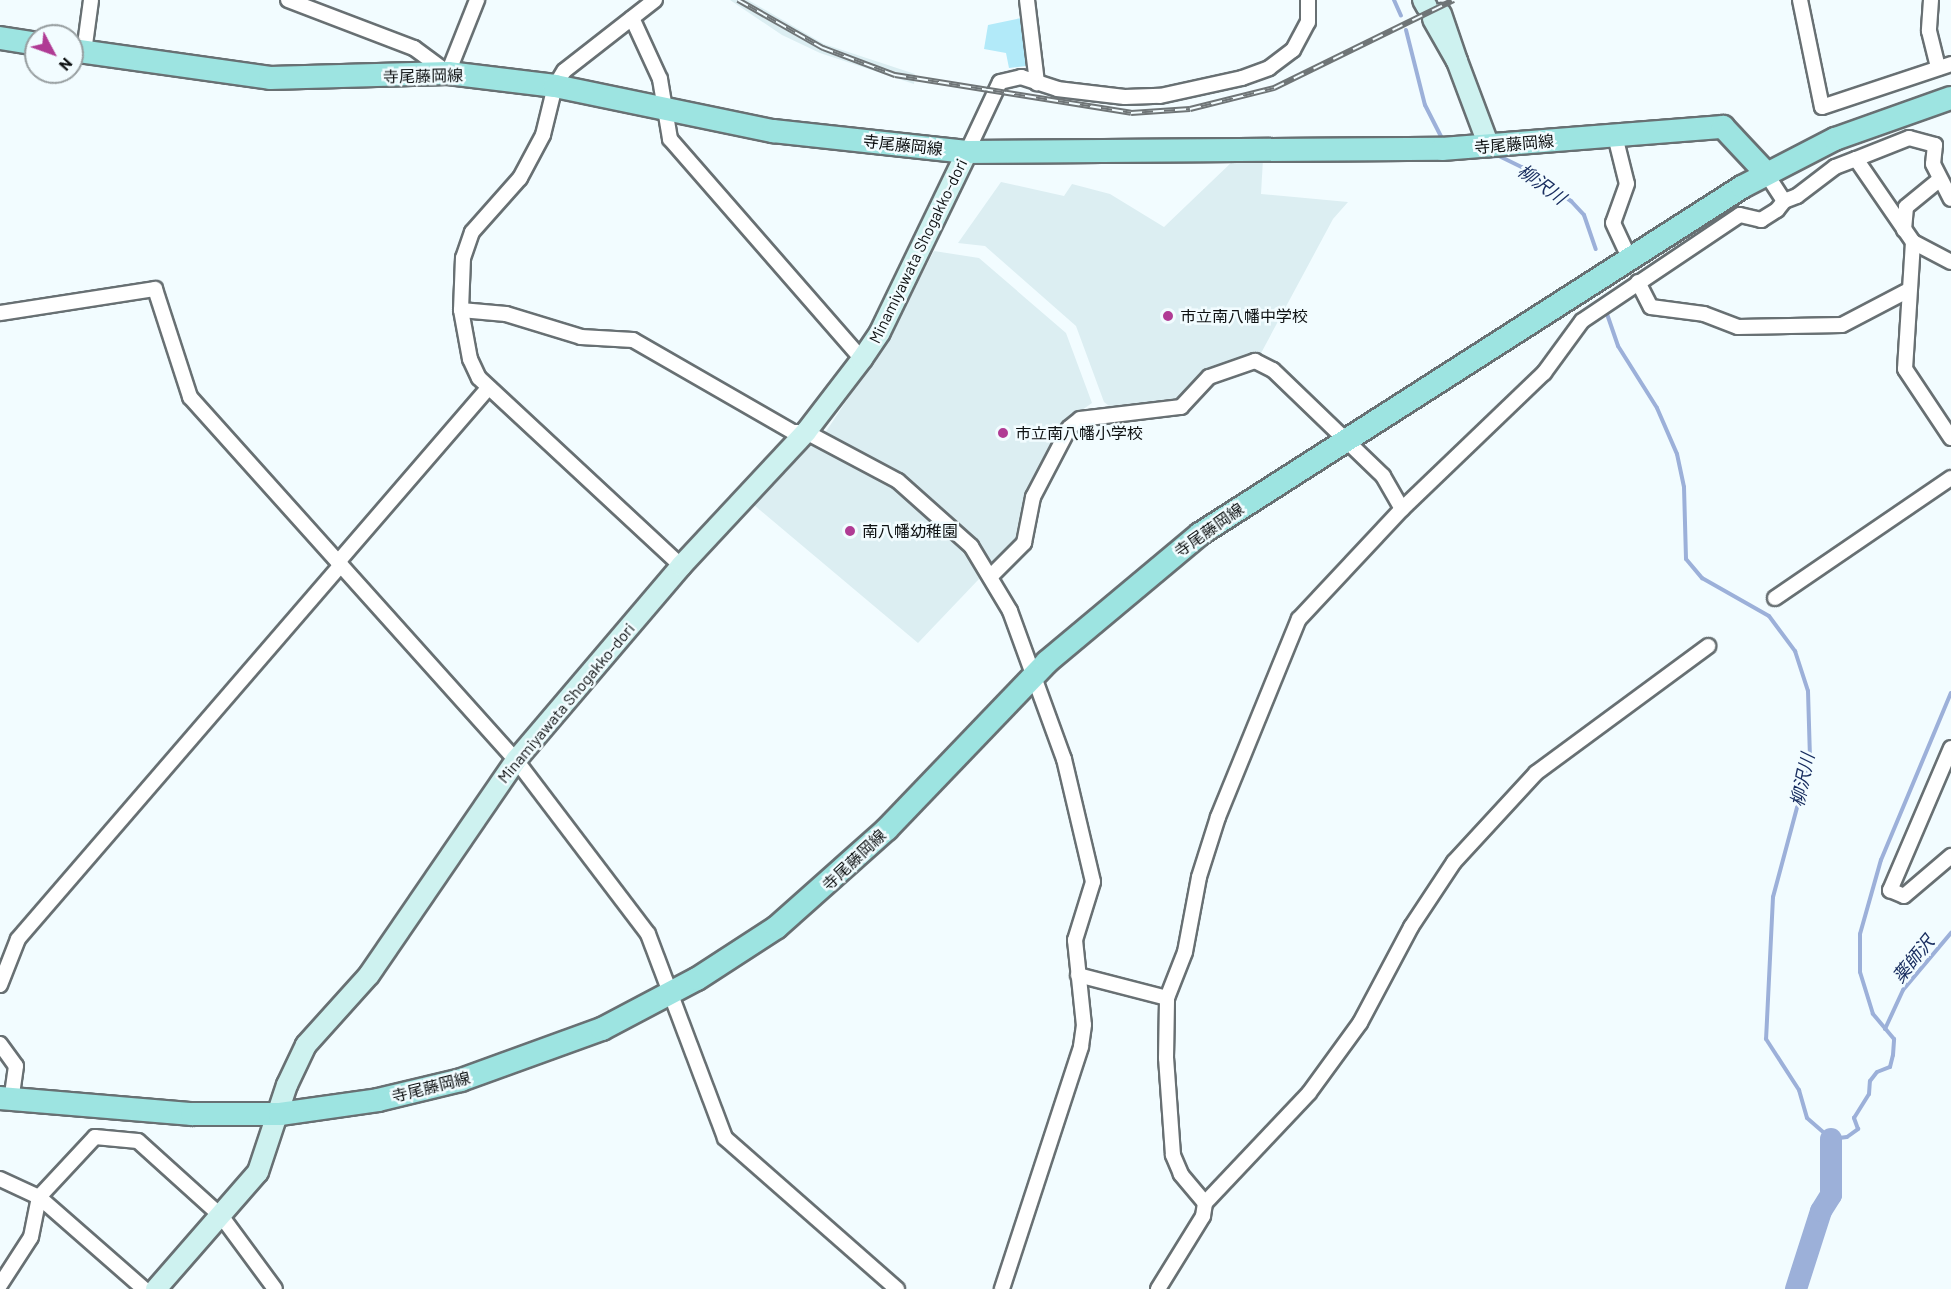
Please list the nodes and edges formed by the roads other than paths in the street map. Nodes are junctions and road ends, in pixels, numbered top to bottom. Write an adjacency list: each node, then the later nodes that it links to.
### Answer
1 (91, 0): 11 (street)
2 (288, 0): 16 (street)
3 (477, 0): 16 (street)
4 (655, 0): 10 (street)
5 (1027, 0): 17 (street)
6 (1308, 0): 17 (street)
7 (1800, 0): 15 (street)
8 (1931, 0): 15 (street)
9 (1432, 7): 22 (street)
10 (638, 9): 18 (street); 20 (street)
11 (84, 27)
12 (0, 38): 13 (main road)
13 (24, 42)
14 (84, 52): 16 (main road, 寺尾藤岡線)
15 (1947, 72): 25 (main road, 寺尾藤岡線)
16 (448, 73): 18 (main road, 寺尾藤岡線)
17 (1037, 82): 23 (street)
18 (555, 86): 20 (main road, 寺尾藤岡線); 36 (street)
19 (1951, 98): 25 (main road, 寺尾藤岡線)
20 (664, 110): 23 (main road, 寺尾藤岡線); 38 (street)
21 (1615, 136): 22 (main road, 寺尾藤岡線); 25 (main road, 寺尾藤岡線); 31 (street)
22 (1489, 146): 23 (main road, 寺尾藤岡線)
23 (967, 152): 38 (street, Minamiyawata Shogakko-dori)
24 (1856, 159): 26 (street); 28 (street); 29 (street)
25 (1763, 169): 28 (street); 31 (main road, 寺尾藤岡線); 35 (main road, 寺尾藤岡線)
26 (1939, 180): 27 (street); 29 (street)
27 (1951, 199)
28 (1784, 201): 33 (street)
29 (1904, 230): 30 (street)
30 (1913, 242): 32 (street); 34 (street)
31 (1625, 249): 35 (main road, 寺尾藤岡線)
32 (1951, 262)
33 (1638, 282): 34 (street); 44 (street)
34 (1909, 290): 42 (street)
35 (1573, 294): 41 (main road, 寺尾藤岡線)
36 (461, 310): 39 (street); 40 (street)
37 (0, 313): 45 (street)
38 (862, 359): 40 (street, Minamiyawata Shogakko-dori)
39 (488, 388): 45 (street); 46 (street)
40 (806, 432): 46 (street, Minamiyawata Shogakko-dori); 47 (street)
41 (1344, 438): 44 (street); 47 (street); 50 (main road, 寺尾藤岡線)
42 (1951, 438)
43 (1951, 478): 48 (street)
44 (1402, 509): 58 (street)
45 (340, 564): 52 (street); 56 (street)
46 (681, 566): 52 (street, Minamiyawata Shogakko-dori)
47 (991, 576): 50 (street)
48 (1774, 598)
49 (1707, 646): 64 (street)
50 (1031, 677): 55 (street); 57 (main road, 寺尾藤岡線)
51 (1951, 748): 53 (street)
52 (516, 760): 57 (street); 61 (street, Minamiyawata Shogakko-dori)
53 (1948, 762): 54 (street)
54 (1951, 856)
55 (1078, 975): 58 (street); 71 (street)
56 (0, 985)
57 (670, 993): 61 (main road, 寺尾藤岡線); 70 (street)
58 (1167, 998): 64 (street)
59 (0, 1044): 60 (street)
60 (5, 1099): 61 (main road, 寺尾藤岡線)
61 (280, 1114): 65 (street, Minamiyawata Shogakko-dori)
62 (0, 1179): 63 (street)
63 (39, 1197): 65 (street); 66 (street); 67 (street)
64 (1206, 1203): 72 (street)
65 (222, 1217): 68 (street, Minamiyawata Shogakko-dori); 69 (street)
66 (0, 1285)
67 (144, 1289)
68 (156, 1289)
69 (275, 1289)
70 (897, 1289)
71 (1002, 1289)
72 (1158, 1289)

